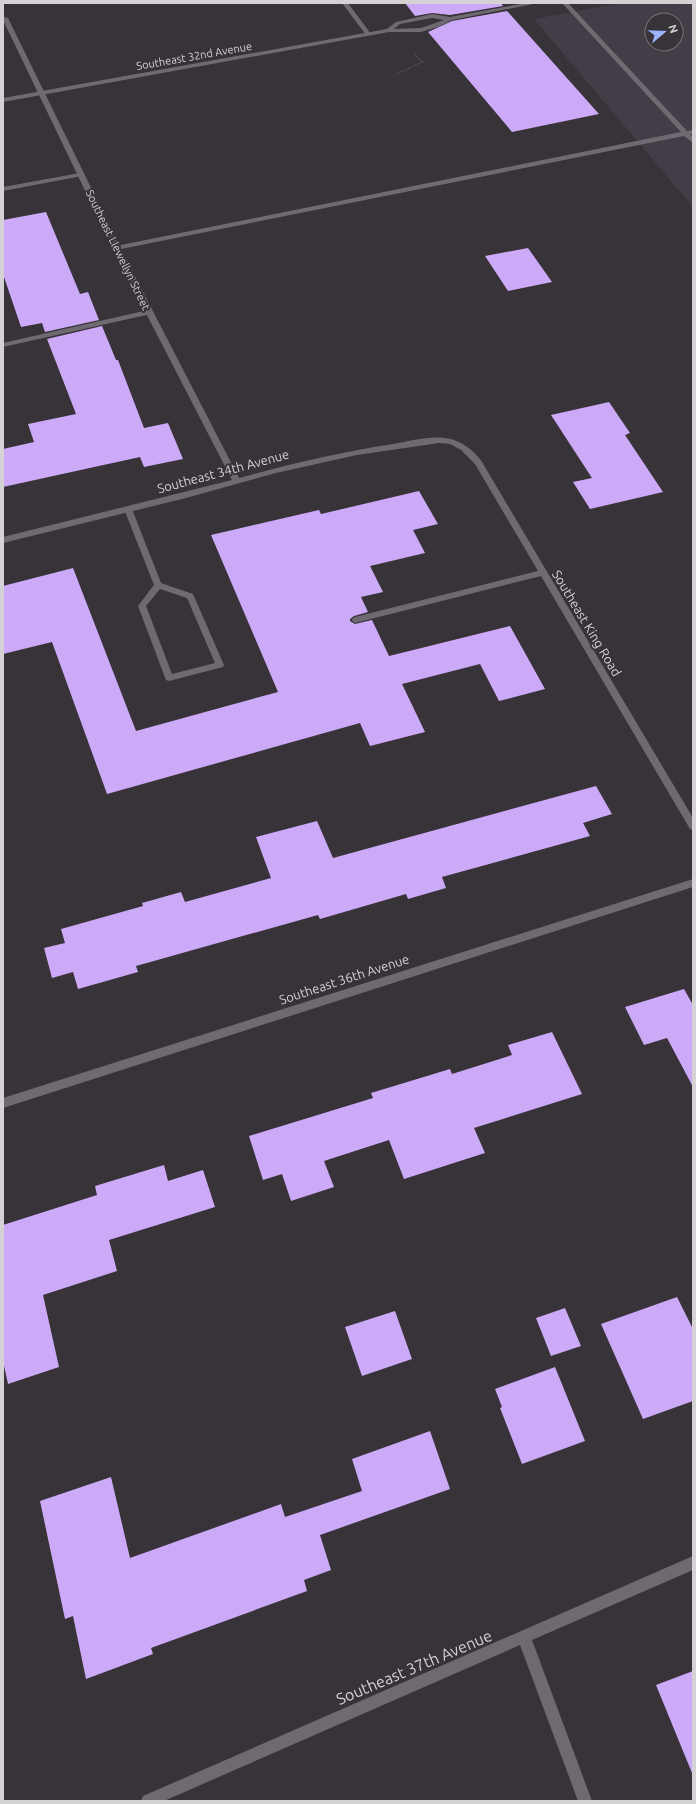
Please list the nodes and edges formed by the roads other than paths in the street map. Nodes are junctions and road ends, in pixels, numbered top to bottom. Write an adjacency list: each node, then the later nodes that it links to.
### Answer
1 (345, 3): 7 (street)
2 (535, 3): 5 (street, Southeast 32nd Avenue)
3 (565, 3): 10 (street)
4 (4, 18): 8 (street, Southeast Llewellyn Street)
5 (450, 19): 6 (street, Southeast 32nd Avenue); 6 (street, Southeast 32nd Avenue)
6 (389, 30): 7 (street, Southeast 32nd Avenue)
7 (368, 34): 8 (street, Southeast 32nd Avenue)
8 (41, 94): 9 (street, Southeast 32nd Avenue); 12 (street, Southeast Llewellyn Street)
9 (3, 100)
10 (689, 133): 11 (street); 14 (street)
11 (693, 141)
12 (80, 175): 13 (street); 14 (street, Southeast Llewellyn Street)
13 (3, 189)
14 (116, 248): 15 (street, Southeast Llewellyn Street)
15 (148, 312): 16 (street); 18 (street, Southeast Llewellyn Street)
16 (3, 345)
17 (452, 442): 18 (street, Southeast 34th Avenue); 21 (street, Southeast King Road)
18 (236, 480): 19 (street, Southeast 34th Avenue)
19 (128, 509): 20 (street, Southeast 34th Avenue); 22 (street)
20 (3, 540)
21 (542, 573): 23 (street); 24 (street, Southeast King Road)
22 (158, 585): 22 (street)
23 (355, 620)
24 (693, 826)
25 (693, 883): 26 (street, Southeast 36th Avenue)
26 (3, 1103)
27 (693, 1563): 28 (street, Southeast 37th Avenue)
28 (524, 1638): 29 (street, Southeast 37th Avenue); 30 (street)
29 (148, 1801)
30 (585, 1801)

